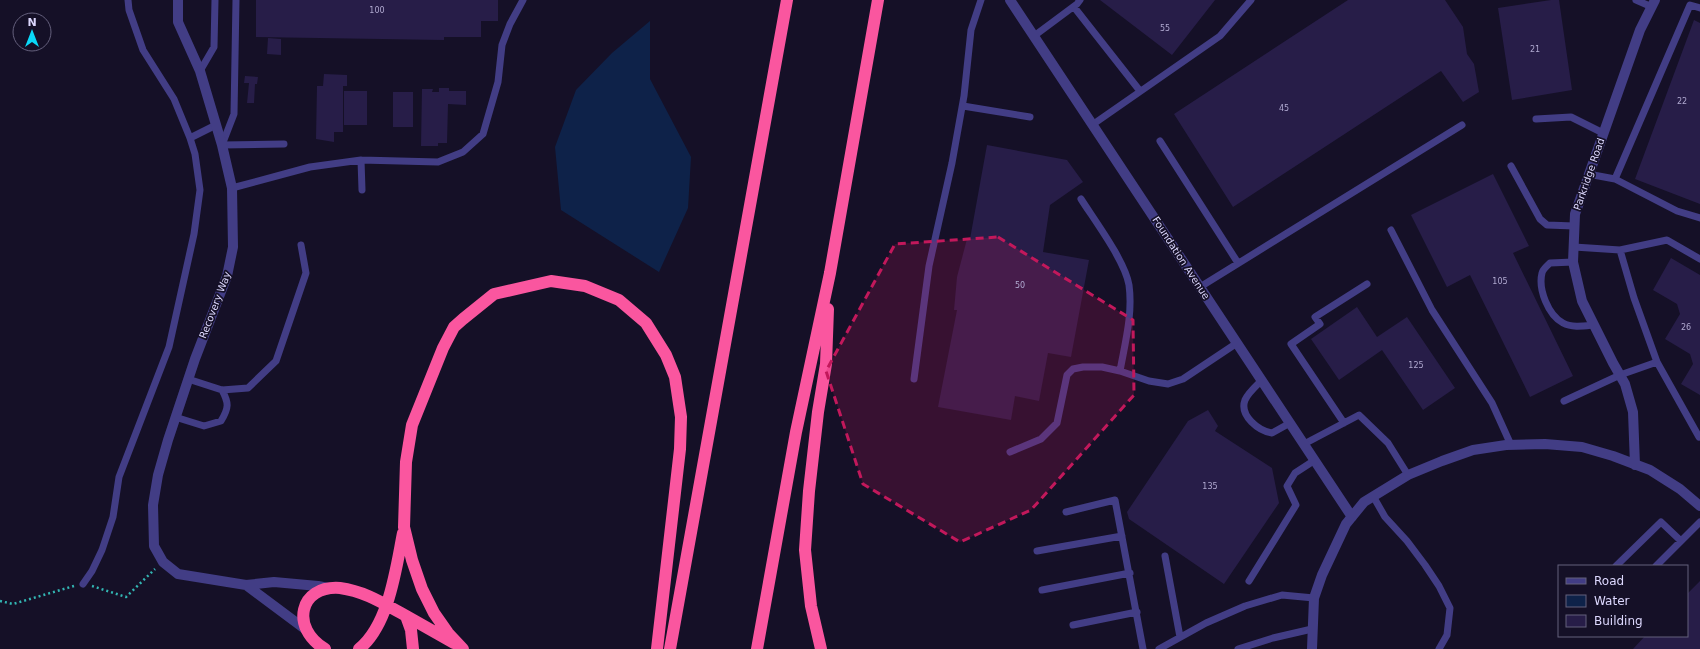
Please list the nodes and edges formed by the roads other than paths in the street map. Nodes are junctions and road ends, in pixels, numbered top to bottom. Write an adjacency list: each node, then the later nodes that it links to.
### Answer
1 (128, 0): 26 (lane)
2 (178, 0): 17 (street, Recovery Way)
3 (214, 0): 17 (lane)
4 (236, 0): 29 (lane)
5 (523, 0): 30 (lane)
6 (787, 0): 100 (highway)
7 (878, 0): 46 (highway)
8 (981, 0): 19 (lane)
9 (1010, 0): 16 (street, Foundation Avenue)
10 (1080, 0): 14 (lane)
11 (1251, 0): 18 (lane)
12 (1636, 0): 13 (lane)
13 (1654, 4): 25 (street, Parkridge Road)
14 (1074, 7): 16 (lane); 18 (lane)
15 (1700, 8): 33 (lane)
16 (1034, 36): 23 (street, Foundation Avenue)
17 (200, 71): 22 (street, Recovery Way)
18 (1140, 91): 23 (lane)
19 (962, 106): 20 (lane); 55 (lane)
20 (1030, 117)
21 (1536, 119): 25 (lane)
22 (216, 125): 26 (lane); 29 (street, Recovery Way)
23 (1092, 125): 48 (street, Foundation Avenue)
24 (1462, 125): 45 (lane)
25 (1603, 134): 32 (street, Parkridge Road)
26 (190, 138): 83 (lane)
27 (1160, 141): 45 (lane)
28 (284, 144): 29 (lane)
29 (222, 145): 34 (street, Recovery Way)
30 (360, 160): 34 (lane); 35 (lane)
31 (1511, 166): 38 (lane)
32 (1588, 174): 33 (lane); 38 (street, Parkridge Road)
33 (1615, 179): 37 (lane)
34 (232, 188): 54 (street, Recovery Way)
35 (362, 190)
36 (1081, 199): 52 (lane)
37 (1700, 218)
38 (1574, 226): 41 (street, Parkridge Road)
39 (1391, 230): 64 (lane)
40 (301, 245): 57 (lane)
41 (1574, 247): 42 (lane); 44 (street, Parkridge Road)
42 (1620, 250): 43 (lane); 51 (lane)
43 (1700, 259)
44 (1573, 262): 49 (street, Parkridge Road); 49 (lane)
45 (1238, 263): 48 (lane)
46 (830, 273): 101 (highway); 102 (highway)
47 (1367, 284): 61 (lane)
48 (1200, 287): 50 (street, Foundation Avenue)
49 (1594, 325): 53 (street, Parkridge Road)
50 (1236, 342): 52 (lane); 56 (street, Foundation Avenue)
51 (1657, 362): 53 (lane); 62 (lane)
52 (1120, 371): 65 (lane)
53 (1620, 375): 58 (lane); 67 (street, Parkridge Road)
54 (188, 379): 57 (lane); 59 (street, Recovery Way)
55 (914, 379)
56 (1262, 380): 60 (street, Foundation Avenue); 60 (lane)
57 (222, 390): 59 (lane)
58 (1564, 400)
59 (176, 417): 84 (street, Recovery Way)
60 (1290, 423): 63 (street, Foundation Avenue)
61 (1344, 423): 63 (lane); 68 (lane)
62 (1700, 435)
63 (1304, 444): 66 (street, Foundation Avenue)
64 (1511, 445): 67 (street); 68 (street)
65 (1010, 452)
66 (1315, 460): 72 (street, Foundation Avenue); 82 (lane)
67 (1635, 464): 70 (street)
68 (1408, 475): 69 (street)
69 (1373, 496): 72 (street); 107 (lane)
70 (1700, 506)
71 (1066, 512): 75 (lane)
72 (1352, 517): 87 (street)
73 (1700, 522): 76 (lane)
74 (404, 527): 88 (highway); 98 (highway); 99 (highway)
75 (1122, 536): 77 (lane); 81 (lane)
76 (1681, 541): 79 (lane); 80 (lane)
77 (1037, 551)
78 (1165, 556): 94 (lane)
79 (1617, 565)
80 (1657, 565)
81 (1130, 573): 86 (lane); 89 (lane)
82 (1249, 581)
83 (83, 584)
84 (246, 586): 85 (street); 93 (street)
85 (328, 588): 88 (highway); 93 (highway)
86 (1042, 590)
87 (1314, 598): 92 (street); 94 (lane)
88 (386, 605): 90 (highway); 96 (highway)
89 (1137, 612): 91 (lane); 103 (lane)
90 (406, 616): 97 (highway); 98 (highway)
91 (1073, 625)
92 (1312, 628): 105 (lane); 106 (street)
93 (305, 629): 95 (highway)
94 (1180, 637): 104 (lane)
95 (325, 649)
96 (359, 649)
97 (413, 649)
98 (464, 649)
99 (657, 649)
100 (670, 649)
101 (757, 649)
102 (821, 649)
103 (1143, 649)
104 (1159, 649)
105 (1238, 649)
106 (1312, 649)
107 (1439, 649)

